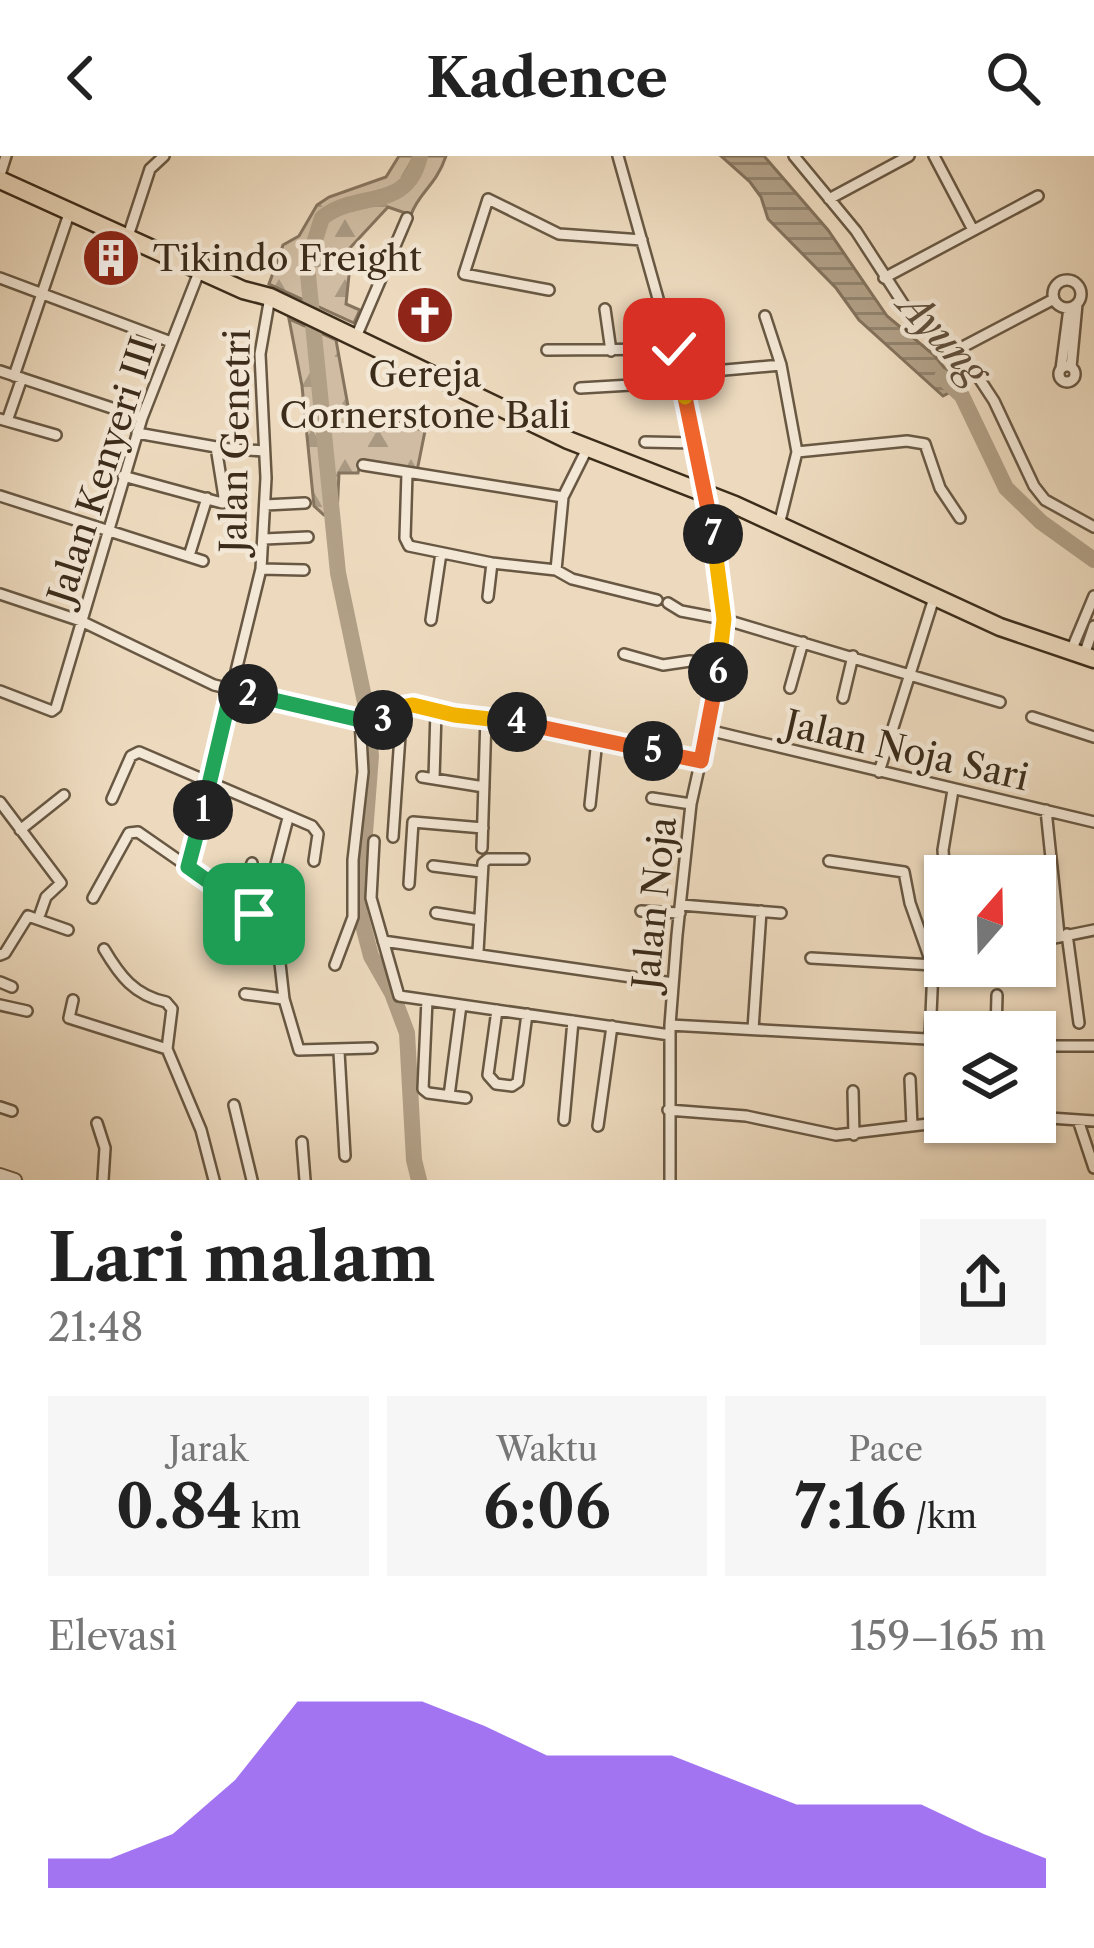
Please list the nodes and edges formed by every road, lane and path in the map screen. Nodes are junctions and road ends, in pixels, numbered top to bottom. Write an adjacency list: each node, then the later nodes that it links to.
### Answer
1 (6, 156): 7 (street)
2 (618, 156): 14 (street, Jalan Noja)
3 (794, 156): 9 (street)
4 (909, 156): 9 (street)
5 (934, 156): 13 (street)
6 (163, 158): 12 (street)
7 (0, 175): 10 (highway); 12 (highway)
8 (1038, 196): 13 (street)
9 (829, 200): 17 (street)
10 (70, 211): 15 (highway); 19 (street)
11 (407, 218): 25 (street)
12 (130, 230): 15 (highway)
13 (973, 230): 17 (street)
14 (642, 240): 18 (street); 27 (street, Jalan Noja)
15 (201, 266): 20 (highway); 26 (street, Jalan Kenyeri III)
16 (0, 278): 19 (street)
17 (884, 278): 30 (street)
18 (549, 290)
19 (42, 293): 26 (street); 34 (street)
20 (275, 299): 25 (highway); 45 (street, Jalan Genetri)
21 (1054, 299): 22 (street); 22 (street); 30 (street)
22 (1073, 306): 32 (street)
23 (605, 309): 29 (street)
24 (765, 316): 31 (street)
25 (352, 335): 44 (highway)
26 (171, 342): 37 (street, Jalan Kenyeri III)
27 (674, 349): 29 (street); 35 (street, Jalan Noja)
28 (547, 350): 29 (street)
29 (611, 351)
30 (955, 351): 58 (street)
31 (781, 365): 35 (street); 46 (street)
32 (1066, 368)
33 (0, 371): 34 (street)
34 (18, 377): 37 (street); 38 (street)
35 (681, 378): 36 (street); 42 (street, Jalan Noja)
36 (580, 388)
37 (142, 418): 39 (street, Jalan Kenyeri III)
38 (3, 420): 40 (street)
39 (137, 433): 43 (street); 49 (street, Jalan Kenyeri III)
40 (56, 435)
41 (645, 442): 42 (street)
42 (695, 442): 53 (street, Jalan Noja)
43 (217, 448): 45 (street); 52 (street)
44 (588, 448): 51 (street); 53 (highway)
45 (264, 451): 55 (street, Jalan Genetri)
46 (797, 452): 56 (street); 57 (street)
47 (363, 465): 48 (street)
48 (407, 473): 51 (street); 62 (street)
49 (123, 476): 52 (street); 59 (street, Jalan Kenyeri III)
50 (0, 496): 59 (street)
51 (563, 497): 68 (street)
52 (207, 498): 63 (street)
53 (706, 498): 57 (highway); 73 (street, Jalan Noja)
54 (305, 503): 55 (street)
55 (265, 505): 61 (street, Jalan Genetri)
56 (960, 518)
57 (778, 525): 72 (highway)
58 (1094, 527)
59 (106, 531): 63 (street); 75 (street, Jalan Kenyeri III)
60 (308, 537): 61 (street)
61 (264, 539): 66 (street, Jalan Genetri)
62 (441, 553): 65 (street); 74 (street)
63 (189, 556): 64 (street)
64 (203, 561)
65 (492, 563): 68 (street); 71 (street)
66 (260, 569): 67 (street); 85 (street, Jalan Genetri)
67 (304, 570)
68 (556, 570): 73 (street)
69 (0, 594): 75 (street)
70 (1094, 596): 76 (street)
71 (488, 597)
72 (934, 598): 80 (highway); 82 (street)
73 (724, 619): 77 (street); 81 (street, Jalan Noja)
74 (431, 620)
75 (81, 621): 84 (street, Jalan Kenyeri III); 85 (street)
76 (1090, 622): 80 (street)
77 (803, 642): 79 (street); 83 (street)
78 (624, 654): 81 (street)
79 (854, 656): 82 (street); 86 (street)
80 (1083, 656)
81 (719, 663): 93 (street, Jalan Noja)
82 (909, 673): 87 (street); 97 (street)
83 (790, 688)
84 (0, 691)
85 (231, 691): 92 (street); 98 (street, Jalan Genetri)
86 (843, 698)
87 (1000, 702)
88 (402, 707): 89 (street); 92 (street); 112 (street)
89 (436, 711): 90 (street); 99 (street)
90 (486, 717): 95 (street); 99 (street)
91 (1032, 717): 94 (street)
92 (361, 720): 144 (street)
93 (708, 730): 96 (street, Jalan Noja); 97 (street, Jalan Noja Sari)
94 (1094, 736)
95 (597, 740): 96 (street); 106 (street)
96 (701, 761): 105 (street, Jalan Noja)
97 (879, 772): 100 (street, Jalan Noja Sari)
98 (210, 783): 103 (street); 108 (street); 121 (street, Jalan Genetri)
99 (484, 787): 110 (street)
100 (953, 790): 107 (street, Jalan Noja Sari); 115 (street)
101 (64, 795): 111 (street)
102 (652, 798): 105 (street)
103 (112, 799)
104 (0, 802): 111 (street)
105 (691, 804): 126 (street, Jalan Noja)
106 (590, 805)
107 (1046, 810): 109 (street, Jalan Noja Sari); 136 (street)
108 (288, 818): 117 (street); 132 (street)
109 (1094, 822)
110 (483, 828): 114 (street); 123 (street)
111 (20, 830): 130 (street)
112 (393, 837)
113 (374, 841): 138 (street)
114 (482, 848)
115 (943, 855)
116 (524, 860): 122 (street)
117 (314, 861)
118 (829, 861): 139 (street)
119 (253, 863): 125 (street)
120 (433, 866): 122 (street)
121 (188, 867): 124 (street); 125 (street)
122 (481, 872): 133 (street)
123 (409, 884)
124 (93, 898)
125 (240, 905): 132 (street)
126 (681, 909): 127 (street); 128 (street); 147 (street, Jalan Noja)
127 (641, 911)
128 (761, 911): 129 (street); 163 (street)
129 (782, 913)
130 (40, 914)
131 (436, 914): 133 (street)
132 (262, 918): 151 (street)
133 (480, 920): 141 (street)
134 (1094, 930): 136 (street)
135 (68, 931): 142 (street)
136 (1063, 935): 137 (street); 161 (street)
137 (1056, 937)
138 (383, 941): 141 (street); 153 (street)
139 (924, 943)
140 (104, 949): 169 (street)
141 (478, 952): 147 (street)
142 (0, 955)
143 (811, 958): 145 (street)
144 (334, 965)
145 (924, 967)
146 (0, 982): 148 (street)
147 (673, 983): 164 (street, Jalan Noja)
148 (12, 987)
149 (245, 994): 151 (street)
150 (998, 994): 158 (street)
151 (284, 999): 170 (street)
152 (73, 1000): 169 (street)
153 (427, 1000): 155 (street); 173 (street)
154 (0, 1005): 156 (street)
155 (461, 1005): 157 (street); 173 (street)
156 (27, 1010)
157 (497, 1010): 159 (street); 159 (street)
158 (997, 1011)
159 (527, 1014): 160 (street)
160 (573, 1021): 162 (street); 180 (street)
161 (1079, 1023)
162 (613, 1027): 164 (street); 185 (street)
163 (753, 1028): 164 (street); 165 (street)
164 (670, 1030): 177 (street, Jalan Noja)
165 (924, 1038)
166 (1056, 1046): 167 (street)
167 (1094, 1046)
168 (372, 1048): 170 (street)
169 (167, 1049): 194 (street)
170 (339, 1052): 189 (street)
171 (910, 1079): 186 (street)
172 (853, 1091): 187 (street)
173 (449, 1096): 174 (street)
174 (466, 1098)
175 (234, 1105): 195 (street)
176 (0, 1107): 178 (street)
177 (668, 1110): 187 (street); 197 (street, Jalan Noja)
178 (12, 1112)
179 (1056, 1118): 181 (street)
180 (564, 1120)
181 (1078, 1120): 182 (street); 190 (street)
182 (1094, 1121)
183 (97, 1123): 193 (street)
184 (924, 1124): 186 (street)
185 (598, 1126)
186 (912, 1126): 187 (street)
187 (854, 1135)
188 (302, 1142): 196 (street)
189 (345, 1156)
190 (1094, 1168)
191 (0, 1175): 192 (street)
192 (15, 1180)
193 (103, 1180)
194 (214, 1180)
195 (252, 1180)
196 (305, 1180)
197 (670, 1180)

